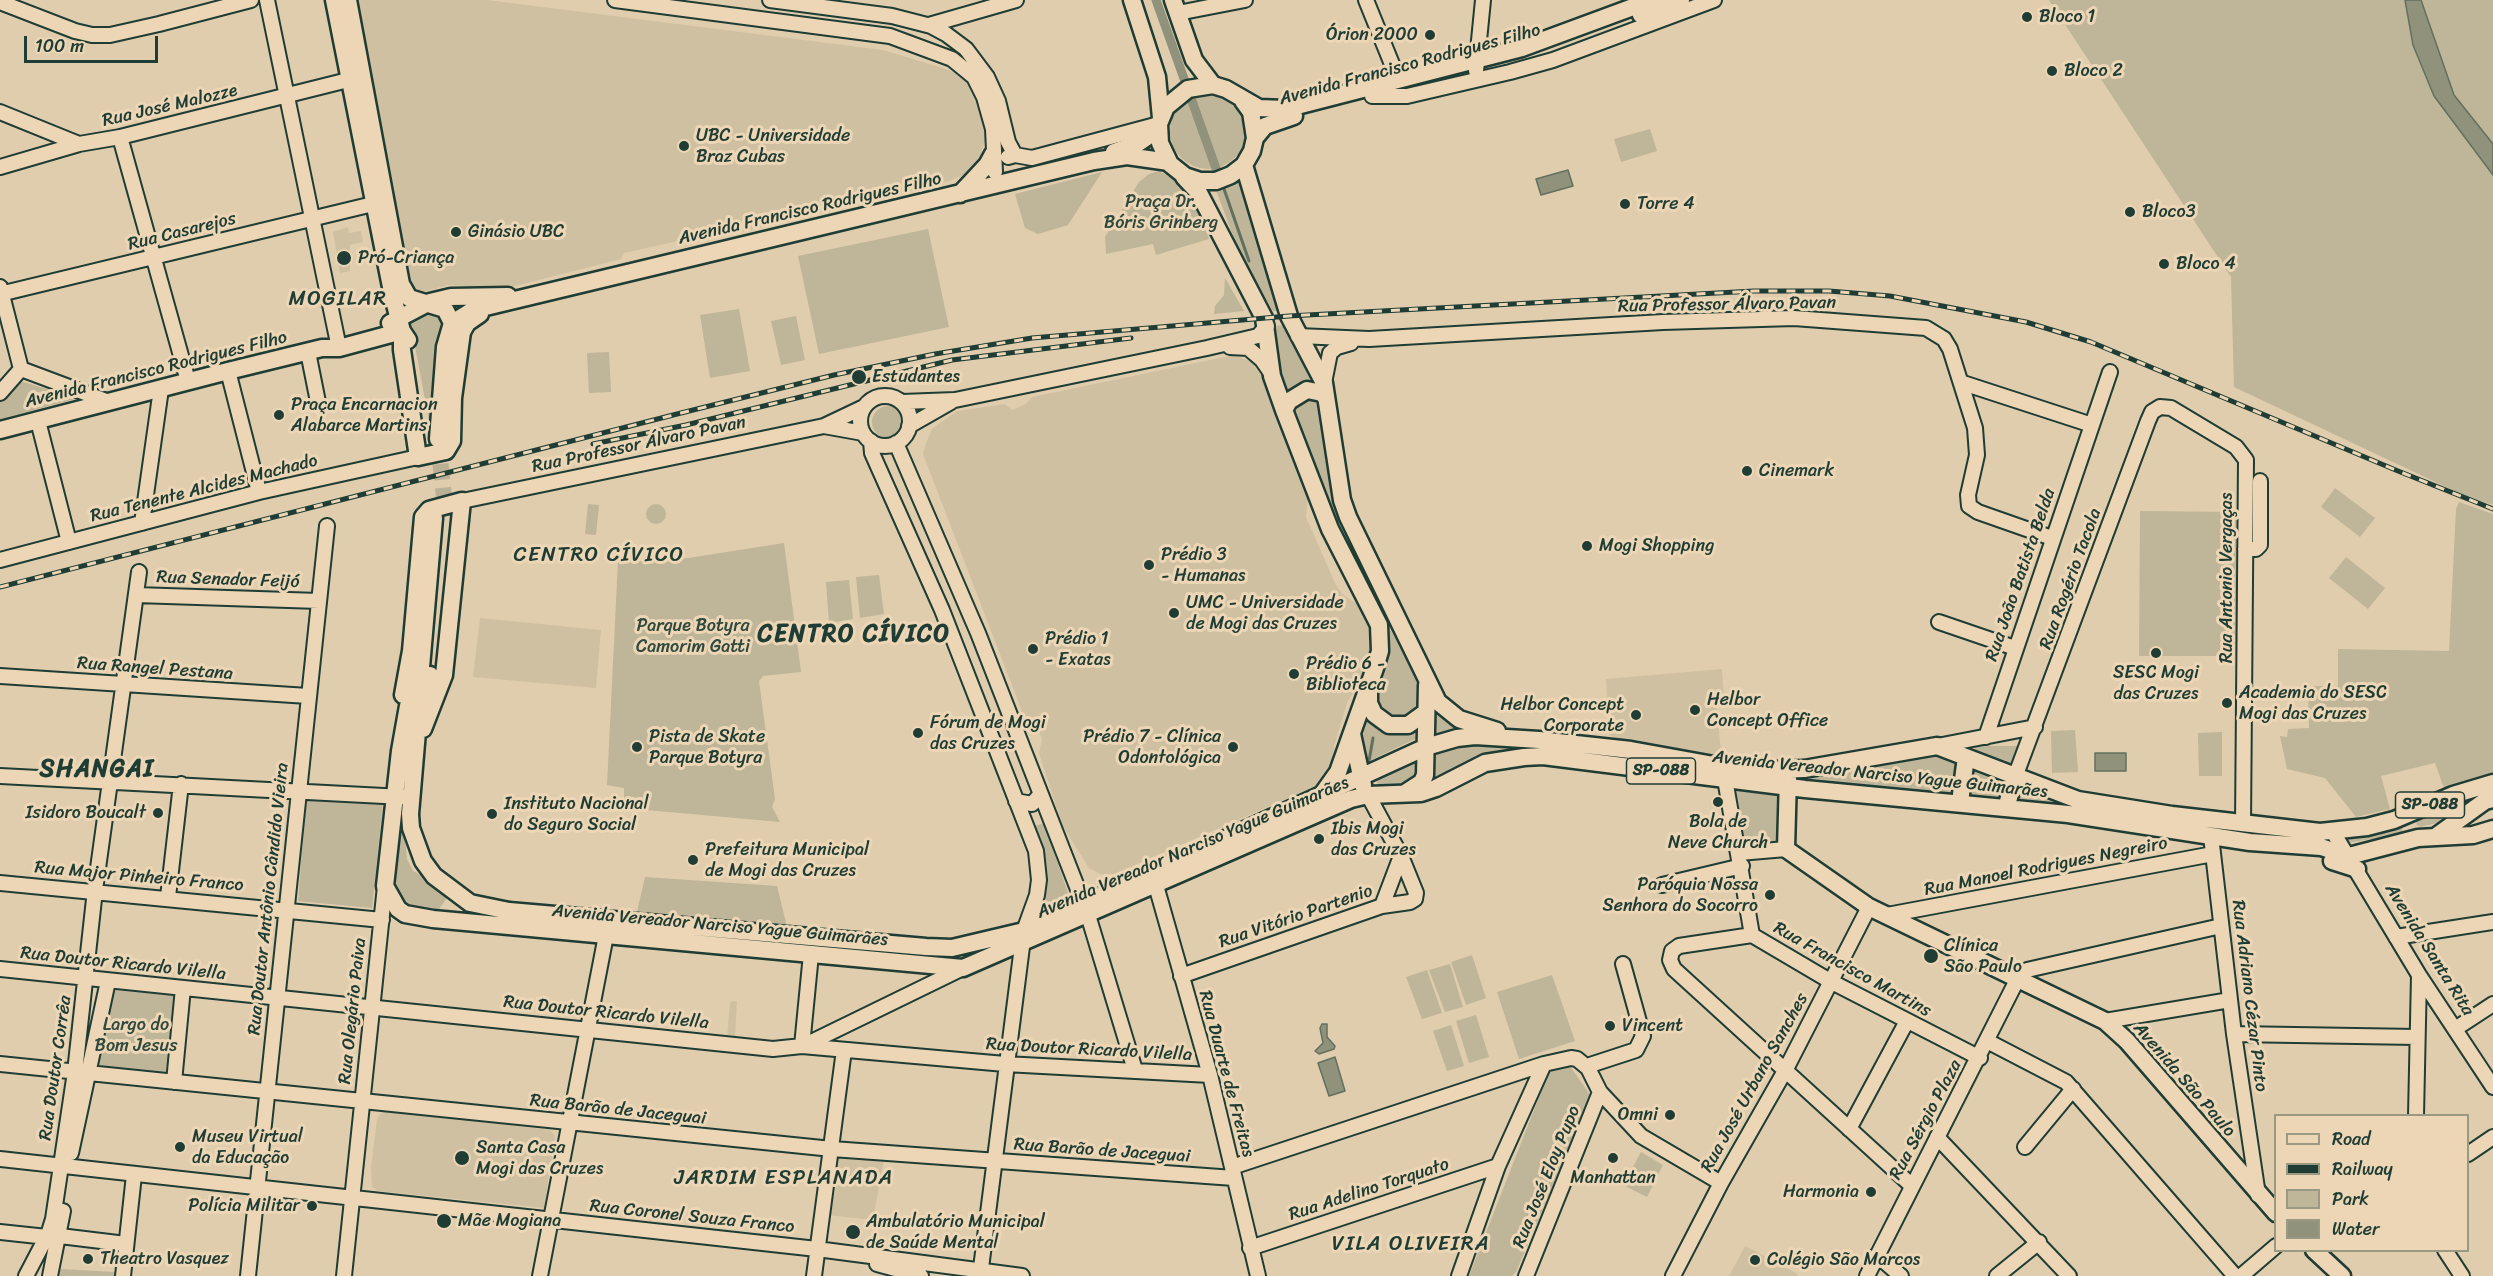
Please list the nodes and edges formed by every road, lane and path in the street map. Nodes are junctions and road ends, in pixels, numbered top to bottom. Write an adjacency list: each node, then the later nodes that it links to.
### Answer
1 (251, 0): 15 (street)
2 (267, 0): 25 (street)
3 (334, 0): 22 (main road)
4 (348, 0): 45 (main road)
5 (615, 0): 19 (street)
6 (770, 0): 17 (street)
7 (1016, 0): 18 (street)
8 (1132, 0): 28 (main road)
9 (1245, 0): 16 (street)
10 (1366, 0): 21 (street)
11 (1483, 0): 20 (street)
12 (1652, 0): 20 (main road, Avenida Francisco Rodrigues Filho)
13 (1681, 0): 20 (main road, Avenida Francisco Rodrigues Filho)
14 (1714, 0): 24 (street)
15 (0, 2)
16 (1175, 7): 23 (main road)
17 (896, 17): 18 (street); 19 (street)
18 (928, 25): 33 (street)
19 (893, 37): 32 (street)
20 (1477, 65): 21 (main road, Avenida Francisco Rodrigues Filho); 24 (main road, Avenida Francisco Rodrigues Filho)
21 (1398, 79): 26 (main road, Avenida Francisco Rodrigues Filho)
22 (348, 80): 25 (street, Rua José Malozze); 40 (main road)
23 (1213, 85): 26 (main road, Avenida Francisco Rodrigues Filho); 28 (main road, Avenida Francisco Rodrigues Filho)
24 (1372, 96): 30 (main road, Avenida Francisco Rodrigues Filho)
25 (286, 97): 29 (street, Rua José Malozze); 41 (street)
26 (1243, 100): 30 (main road)
27 (0, 112): 31 (street)
28 (1160, 124): 33 (street); 34 (main road, Avenida Francisco Rodrigues Filho); 35 (main road)
29 (120, 137): 31 (street, Rua José Malozze); 42 (street)
30 (1255, 138): 36 (main road, Avenida Francisco Rodrigues Filho)
31 (79, 144): 37 (street, Rua José Malozze)
32 (993, 154): 38 (street); 39 (main road)
33 (1015, 155): 38 (street)
34 (1094, 160): 35 (main road, Avenida Francisco Rodrigues Filho); 38 (main road, Avenida Francisco Rodrigues Filho)
35 (1172, 165): 36 (main road, Avenida Francisco Rodrigues Filho); 49 (main road)
36 (1244, 165): 50 (main road)
37 (0, 167)
38 (996, 178): 39 (main road, Avenida Francisco Rodrigues Filho)
39 (960, 194): 44 (main road, Avenida Francisco Rodrigues Filho)
40 (373, 204): 41 (street, Rua Casarejos); 48 (main road)
41 (310, 219): 42 (street, Rua Casarejos); 52 (street)
42 (153, 257): 43 (street, Rua Casarejos); 58 (street)
43 (1, 292): 54 (street)
44 (536, 295): 45 (main road, Avenida Francisco Rodrigues Filho); 46 (main road, Avenida Francisco Rodrigues Filho)
45 (430, 302): 47 (main road); 48 (main road, Avenida Francisco Rodrigues Filho)
46 (497, 305): 47 (main road, Avenida Francisco Rodrigues Filho); 77 (main road)
47 (453, 322): 77 (main road)
48 (401, 326): 52 (main road, Avenida Francisco Rodrigues Filho); 77 (main road)
49 (1267, 326): 53 (street); 57 (main road)
50 (1298, 336): 51 (street, Rua Professor Álvaro Pavan); 61 (main road)
51 (1369, 339): 59 (street, Rua Professor Álvaro Pavan); 61 (street, Rua Professor Álvaro Pavan)
52 (326, 347): 55 (main road, Avenida Francisco Rodrigues Filho); 65 (street)
53 (1207, 348): 57 (street); 63 (street)
54 (21, 369): 62 (street); 64 (street)
55 (228, 371): 58 (main road, Avenida Francisco Rodrigues Filho); 79 (street)
56 (2110, 372): 71 (street, Rua João Batista Belda)
57 (1272, 376): 69 (main road)
58 (188, 381): 60 (main road, Avenida Francisco Rodrigues Filho)
59 (1963, 383): 71 (street); 83 (street, Rua Professor Álvaro Pavan)
60 (161, 389): 64 (main road, Avenida Francisco Rodrigues Filho); 81 (street)
61 (1325, 391): 69 (main road); 97 (main road)
62 (0, 393)
63 (955, 400): 66 (street); 73 (street)
64 (109, 402): 70 (main road, Avenida Francisco Rodrigues Filho)
65 (318, 402)
66 (902, 402): 67 (street); 73 (street)
67 (864, 407): 72 (street, Rua Professor Álvaro Pavan); 75 (street)
68 (2171, 408): 85 (street, Rua Antonio Vergaças); 102 (street, Rua Rogério Tacola)
69 (1284, 410): 98 (main road)
70 (38, 421): 74 (main road, Avenida Francisco Rodrigues Filho); 84 (street)
71 (2092, 425): 83 (street, Rua João Batista Belda)
72 (824, 426): 75 (street, Rua Professor Álvaro Pavan); 80 (street, Rua Professor Álvaro Pavan)
73 (909, 426): 76 (street)
74 (0, 430)
75 (867, 437): 76 (street); 92 (street)
76 (896, 443): 90 (street)
77 (428, 446): 79 (street, Rua Tenente Alcides Machado)
78 (2260, 481): 85 (street)
79 (259, 492): 81 (street, Rua Tenente Alcides Machado)
80 (462, 501): 107 (main road); 112 (main road)
81 (142, 523): 84 (street, Rua Tenente Alcides Machado)
82 (327, 526): 89 (street, Rua Doutor Antônio Cândido Vieira)
83 (2052, 538): 93 (street, Rua João Batista Belda)
84 (69, 542): 86 (street, Rua Tenente Alcides Machado)
85 (2245, 549): 136 (street, Rua Antonio Vergaças)
86 (0, 560)
87 (139, 572): 88 (street, Rua Doutor Corrêa)
88 (136, 595): 89 (street, Rua Senador Feijó); 99 (street, Rua Doutor Corrêa)
89 (319, 601): 100 (street, Rua Doutor Antônio Cândido Vieira)
90 (973, 622): 92 (street); 94 (street)
91 (1939, 622): 93 (street)
92 (950, 631): 95 (street)
93 (2015, 648): 106 (street, Rua João Batista Belda)
94 (991, 666): 95 (street); 105 (street)
95 (967, 675): 111 (street)
96 (0, 676): 99 (street, Rua Rangel Pestana)
97 (1427, 681): 101 (main road); 108 (main road)
98 (1369, 685): 101 (main road); 103 (main road)
99 (123, 686): 100 (street, Rua Rangel Pestana); 120 (street, Rua Doutor Corrêa)
100 (308, 696): 123 (street, Rua Doutor Antônio Cândido Vieira)
101 (1426, 712): 110 (main road)
102 (2035, 727): 104 (street); 114 (street, Rua Rogério Tacola)
103 (1352, 730): 116 (main road); 126 (main road)
104 (2007, 733): 106 (street); 114 (street)
105 (1017, 736): 111 (street); 125 (street)
106 (1980, 738): 109 (street); 113 (street, Rua João Batista Belda)
107 (416, 740): 112 (main road, SP-088); 130 (main road, SP-088)
108 (1539, 740): 110 (main road, Avenida Vereador Narciso Yague Guimarães / SP-088); 119 (main road, Avenida Vereador Narciso Yague Guimarães / SP-088)
109 (1937, 746): 113 (main road, SP-088); 119 (main road, SP-088)
110 (1426, 747): 116 (main road, Avenida Vereador Narciso Yague Guimarães / SP-088); 124 (main road)
111 (996, 749): 132 (street)
112 (400, 751): 129 (main road, Rua Olegário Paiva / SP-088)
113 (1966, 757): 117 (main road, Avenida Vereador Narciso Yague Guimarães / SP-088); 133 (main road)
114 (2022, 759): 117 (street, Rua Rogério Tacola)
115 (0, 776): 120 (street)
116 (1360, 777): 126 (main road, Avenida Vereador Narciso Yague Guimarães / SP-088); 127 (main road)
117 (2015, 777): 134 (main road); 136 (main road, Avenida Vereador Narciso Yague Guimarães / SP-088)
118 (1725, 779): 119 (main road, Avenida Vereador Narciso Yague Guimarães / SP-088); 124 (main road, Avenida Vereador Narciso Yague Guimarães / SP-088); 146 (street, Rua Francisco Martins)
119 (1788, 779): 133 (main road, Avenida Vereador Narciso Yague Guimarães / SP-088); 142 (main road)
120 (112, 780): 122 (street); 151 (street, Rua Doutor Corrêa)
121 (2493, 783): 128 (main road, Avenida Vereador Narciso Yague Guimarães / SP-088)
122 (181, 784): 123 (street); 153 (street)
123 (299, 791): 129 (street); 157 (street, Rua Doutor Antônio Cândido Vieira)
124 (1404, 794): 127 (main road, Avenida Vereador Narciso Yague Guimarães / SP-088)
125 (1040, 795): 132 (street); 135 (street)
126 (1321, 795): 156 (main road, Avenida Vereador Narciso Yague Guimarães / SP-088)
127 (1368, 795): 144 (street); 148 (main road, Avenida Vereador Narciso Yague Guimarães / SP-088)
128 (2453, 795): 139 (main road, Avenida Vereador Narciso Yague Guimarães / SP-088); 141 (main road)
129 (393, 796): 130 (street); 150 (main road, Rua Olegário Paiva / SP-088)
130 (411, 797): 152 (main road, SP-088)
131 (2493, 799): 141 (main road)
132 (1016, 801): 138 (street)
133 (1960, 802): 134 (main road, Avenida Vereador Narciso Yague Guimarães / SP-088)
134 (2006, 808): 140 (main road, Avenida Vereador Narciso Yague Guimarães / SP-088)
135 (1051, 823): 138 (street); 156 (street)
136 (2243, 824): 139 (main road, Avenida Vereador Narciso Yague Guimarães / SP-088)
137 (2493, 829): 141 (main road, SP-088)
138 (1028, 831): 165 (street)
139 (2333, 832): 145 (street, Avenida Santa Rita)
140 (2211, 836): 143 (street, Rua Adriano Cézar Pinto); 145 (main road, Avenida Vereador Narciso Yague Guimarães / SP-088)
141 (2425, 838): 145 (main road, SP-088)
142 (1786, 849): 146 (street); 155 (main road, Avenida São Paulo)
143 (2213, 854): 158 (street, Rua Manoel Rodrigues Negreiro); 162 (street, Rua Adriano Cézar Pinto)
144 (1401, 856): 154 (street); 154 (street, Rua Vitório Partenio)
145 (2353, 862): 166 (street, Avenida Santa Rita)
146 (1741, 863): 149 (street); 164 (street, Rua Francisco Martins)
147 (0, 882): 151 (street, Rua Major Pinheiro Franco)
148 (1155, 882): 156 (main road, Avenida Vereador Narciso Yague Guimarães / SP-088); 174 (street, Rua Duarte de Freitas)
149 (1662, 885)
150 (385, 886): 159 (street, Rua Olegário Paiva); 160 (main road, Avenida Vereador Narciso Yague Guimarães / SP-088)
151 (95, 890): 153 (street, Rua Major Pinheiro Franco); 175 (street, Rua Doutor Corrêa)
152 (450, 891): 160 (main road); 163 (main road, Avenida Vereador Narciso Yague Guimarães / SP-088)
153 (168, 897): 157 (street, Rua Major Pinheiro Franco)
154 (1382, 906): 174 (street, Rua Vitório Partenio)
155 (1869, 907): 158 (main road, Avenida São Paulo); 178 (street, Rua José Urbano Sanches)
156 (1085, 909): 165 (main road, Avenida Vereador Narciso Yague Guimarães / SP-088); 199 (street)
157 (287, 910): 159 (street, Rua Major Pinheiro Franco); 180 (street, Rua Doutor Antônio Cândido Vieira)
158 (1887, 915): 176 (main road, Avenida São Paulo)
159 (382, 920): 183 (street, Rua Olegário Paiva)
160 (433, 920): 163 (main road, Avenida Vereador Narciso Yague Guimarães / SP-088)
161 (2493, 922): 166 (street)
162 (2221, 927): 176 (street); 181 (street, Rua Adriano Cézar Pinto)
163 (607, 928): 168 (main road, Avenida Vereador Narciso Yague Guimarães / SP-088); 169 (main road, Avenida Vereador Narciso Yague Guimarães / SP-088); 186 (street)
164 (1752, 935): 178 (street, Rua Francisco Martins); 198 (street)
165 (1023, 937): 167 (main road, Avenida Vereador Narciso Yague Guimarães / SP-088); 171 (main road, Avenida Vereador Narciso Yague Guimarães / SP-088); 195 (street)
166 (2396, 937): 173 (street, Avenida Santa Rita)
167 (1002, 938): 168 (main road, Avenida Vereador Narciso Yague Guimarães / SP-088); 171 (main road)
168 (952, 948): 171 (main road)
169 (811, 954): 171 (main road, Avenida Vereador Narciso Yague Guimarães / SP-088); 191 (street)
170 (1623, 964): 197 (street)
171 (957, 967): 191 (street)
172 (0, 969): 175 (street, Rua Doutor Ricardo Vilella)
173 (2419, 975): 187 (street, Avenida Santa Rita); 189 (street)
174 (1181, 976): 201 (street, Rua Duarte de Freitas)
175 (86, 978): 177 (street, Rua Doutor Ricardo Vilella); 200 (street, Rua Doutor Corrêa)
176 (2018, 980): 184 (main road, Avenida São Paulo); 190 (street, Rua Sérgio Plaza)
177 (108, 981): 179 (street, Rua Doutor Ricardo Vilella); 200 (street, Rua Doutor Corrêa)
178 (1830, 981): 185 (street, Rua Francisco Martins); 198 (street, Rua José Urbano Sanches)
179 (183, 988): 180 (street, Rua Doutor Ricardo Vilella); 202 (street)
180 (277, 998): 183 (street, Rua Doutor Ricardo Vilella); 205 (street, Rua Doutor Antônio Cândido Vieira)
181 (2230, 1000): 184 (street); 188 (street, Rua Adriano Cézar Pinto)
182 (2493, 1004): 187 (street)
183 (373, 1007): 186 (street, Rua Doutor Ricardo Vilella); 207 (street, Rua Olegário Paiva)
184 (2105, 1021): 225 (main road, Avenida São Paulo)
185 (1906, 1022): 193 (street, Rua Francisco Martins); 210 (street)
186 (587, 1029): 191 (street, Rua Doutor Ricardo Vilella); 209 (street)
187 (2455, 1029): 203 (street, Avenida Santa Rita)
188 (2234, 1034): 189 (street); 225 (street, Rua Adriano Cézar Pinto)
189 (2417, 1037): 208 (street)
190 (1987, 1041): 193 (street, Rua Sérgio Plaza); 204 (street)
191 (802, 1046): 192 (street, Rua Doutor Ricardo Vilella)
192 (844, 1050): 195 (street, Rua Doutor Ricardo Vilella); 214 (street)
193 (1980, 1058): 211 (street, Rua Sérgio Plaza)
194 (0, 1064): 200 (street, Rua Barão de Jaceguai)
195 (1005, 1064): 199 (street, Rua Doutor Ricardo Vilella); 217 (street)
196 (1544, 1064): 197 (street); 218 (street); 220 (street)
197 (1587, 1066): 206 (street)
198 (1786, 1069): 210 (street); 222 (street, Rua José Urbano Sanches)
199 (1135, 1070): 201 (street, Rua Doutor Ricardo Vilella)
200 (82, 1072): 202 (street, Rua Barão de Jaceguai); 219 (street, Rua Doutor Corrêa)
201 (1210, 1075): 220 (street, Rua Duarte de Freitas)
202 (174, 1082): 205 (street, Rua Barão de Jaceguai)
203 (2493, 1087)
204 (2073, 1089): 213 (street); 257 (street)
205 (267, 1091): 207 (street, Rua Barão de Jaceguai); 224 (street, Rua Doutor Antônio Cândido Vieira)
206 (1600, 1092): 222 (street); 251 (street, Rua José Eloy Pupo)
207 (363, 1100): 209 (street, Rua Barão de Jaceguai); 226 (street, Rua Olegário Paiva)
208 (2416, 1114)
209 (570, 1123): 214 (street, Rua Barão de Jaceguai); 228 (street)
210 (1849, 1129): 223 (street)
211 (1936, 1137): 223 (street, Rua Sérgio Plaza); 231 (street)
212 (2493, 1137): 215 (street)
213 (2025, 1148)
214 (832, 1149): 217 (street, Rua Barão de Jaceguai); 235 (street)
215 (2469, 1153)
216 (0, 1159): 219 (street, Rua Coronel Souza Franco)
217 (994, 1162): 220 (street, Rua Barão de Jaceguai); 239 (street)
218 (1498, 1166): 233 (street, Rua Adelino Torquato); 250 (street)
219 (64, 1167): 221 (street, Rua Coronel Souza Franco); 230 (street, Rua Doutor Corrêa)
220 (1233, 1172): 233 (street, Rua Duarte de Freitas)
221 (134, 1175): 224 (street, Rua Coronel Souza Franco); 232 (street)
222 (1721, 1183): 252 (street, Rua José Urbano Sanches)
223 (1911, 1185): 238 (street, Rua Sérgio Plaza)
224 (257, 1189): 226 (street, Rua Coronel Souza Franco); 243 (street, Rua Doutor Antônio Cândido Vieira)
225 (2258, 1197): 227 (main road, Avenida São Paulo)
226 (352, 1200): 228 (street, Rua Coronel Souza Franco); 244 (street, Rua Olegário Paiva)
227 (2274, 1212)
228 (551, 1220): 235 (street, Rua Coronel Souza Franco); 245 (street)
229 (0, 1232): 230 (street)
230 (53, 1237): 232 (street); 240 (street, Rua Doutor Corrêa); 241 (street, Rua Doutor Corrêa)
231 (2039, 1242): 255 (street); 256 (street)
232 (126, 1244): 242 (street)
233 (1250, 1248): 249 (street, Rua Duarte de Freitas)
234 (2274, 1248): 258 (street)
235 (817, 1249): 239 (street, Rua Coronel Souza Franco); 246 (street); 247 (street)
236 (2446, 1252): 260 (street)
237 (2318, 1253): 259 (main road)
238 (1877, 1255): 253 (street, Rua Sérgio Plaza); 254 (street)
239 (981, 1273): 248 (street, Rua Coronel Souza Franco)
240 (30, 1274)
241 (50, 1276)
242 (123, 1276)
243 (248, 1276)
244 (344, 1276)
245 (540, 1276)
246 (814, 1276)
247 (921, 1276)
248 (1022, 1276)
249 (1258, 1276)
250 (1460, 1276)
251 (1526, 1276)
252 (1673, 1276)
253 (1867, 1276)
254 (1901, 1276)
255 (1997, 1276)
256 (2069, 1276)
257 (2235, 1276)
258 (2241, 1276)
259 (2342, 1276)
260 (2462, 1276)

